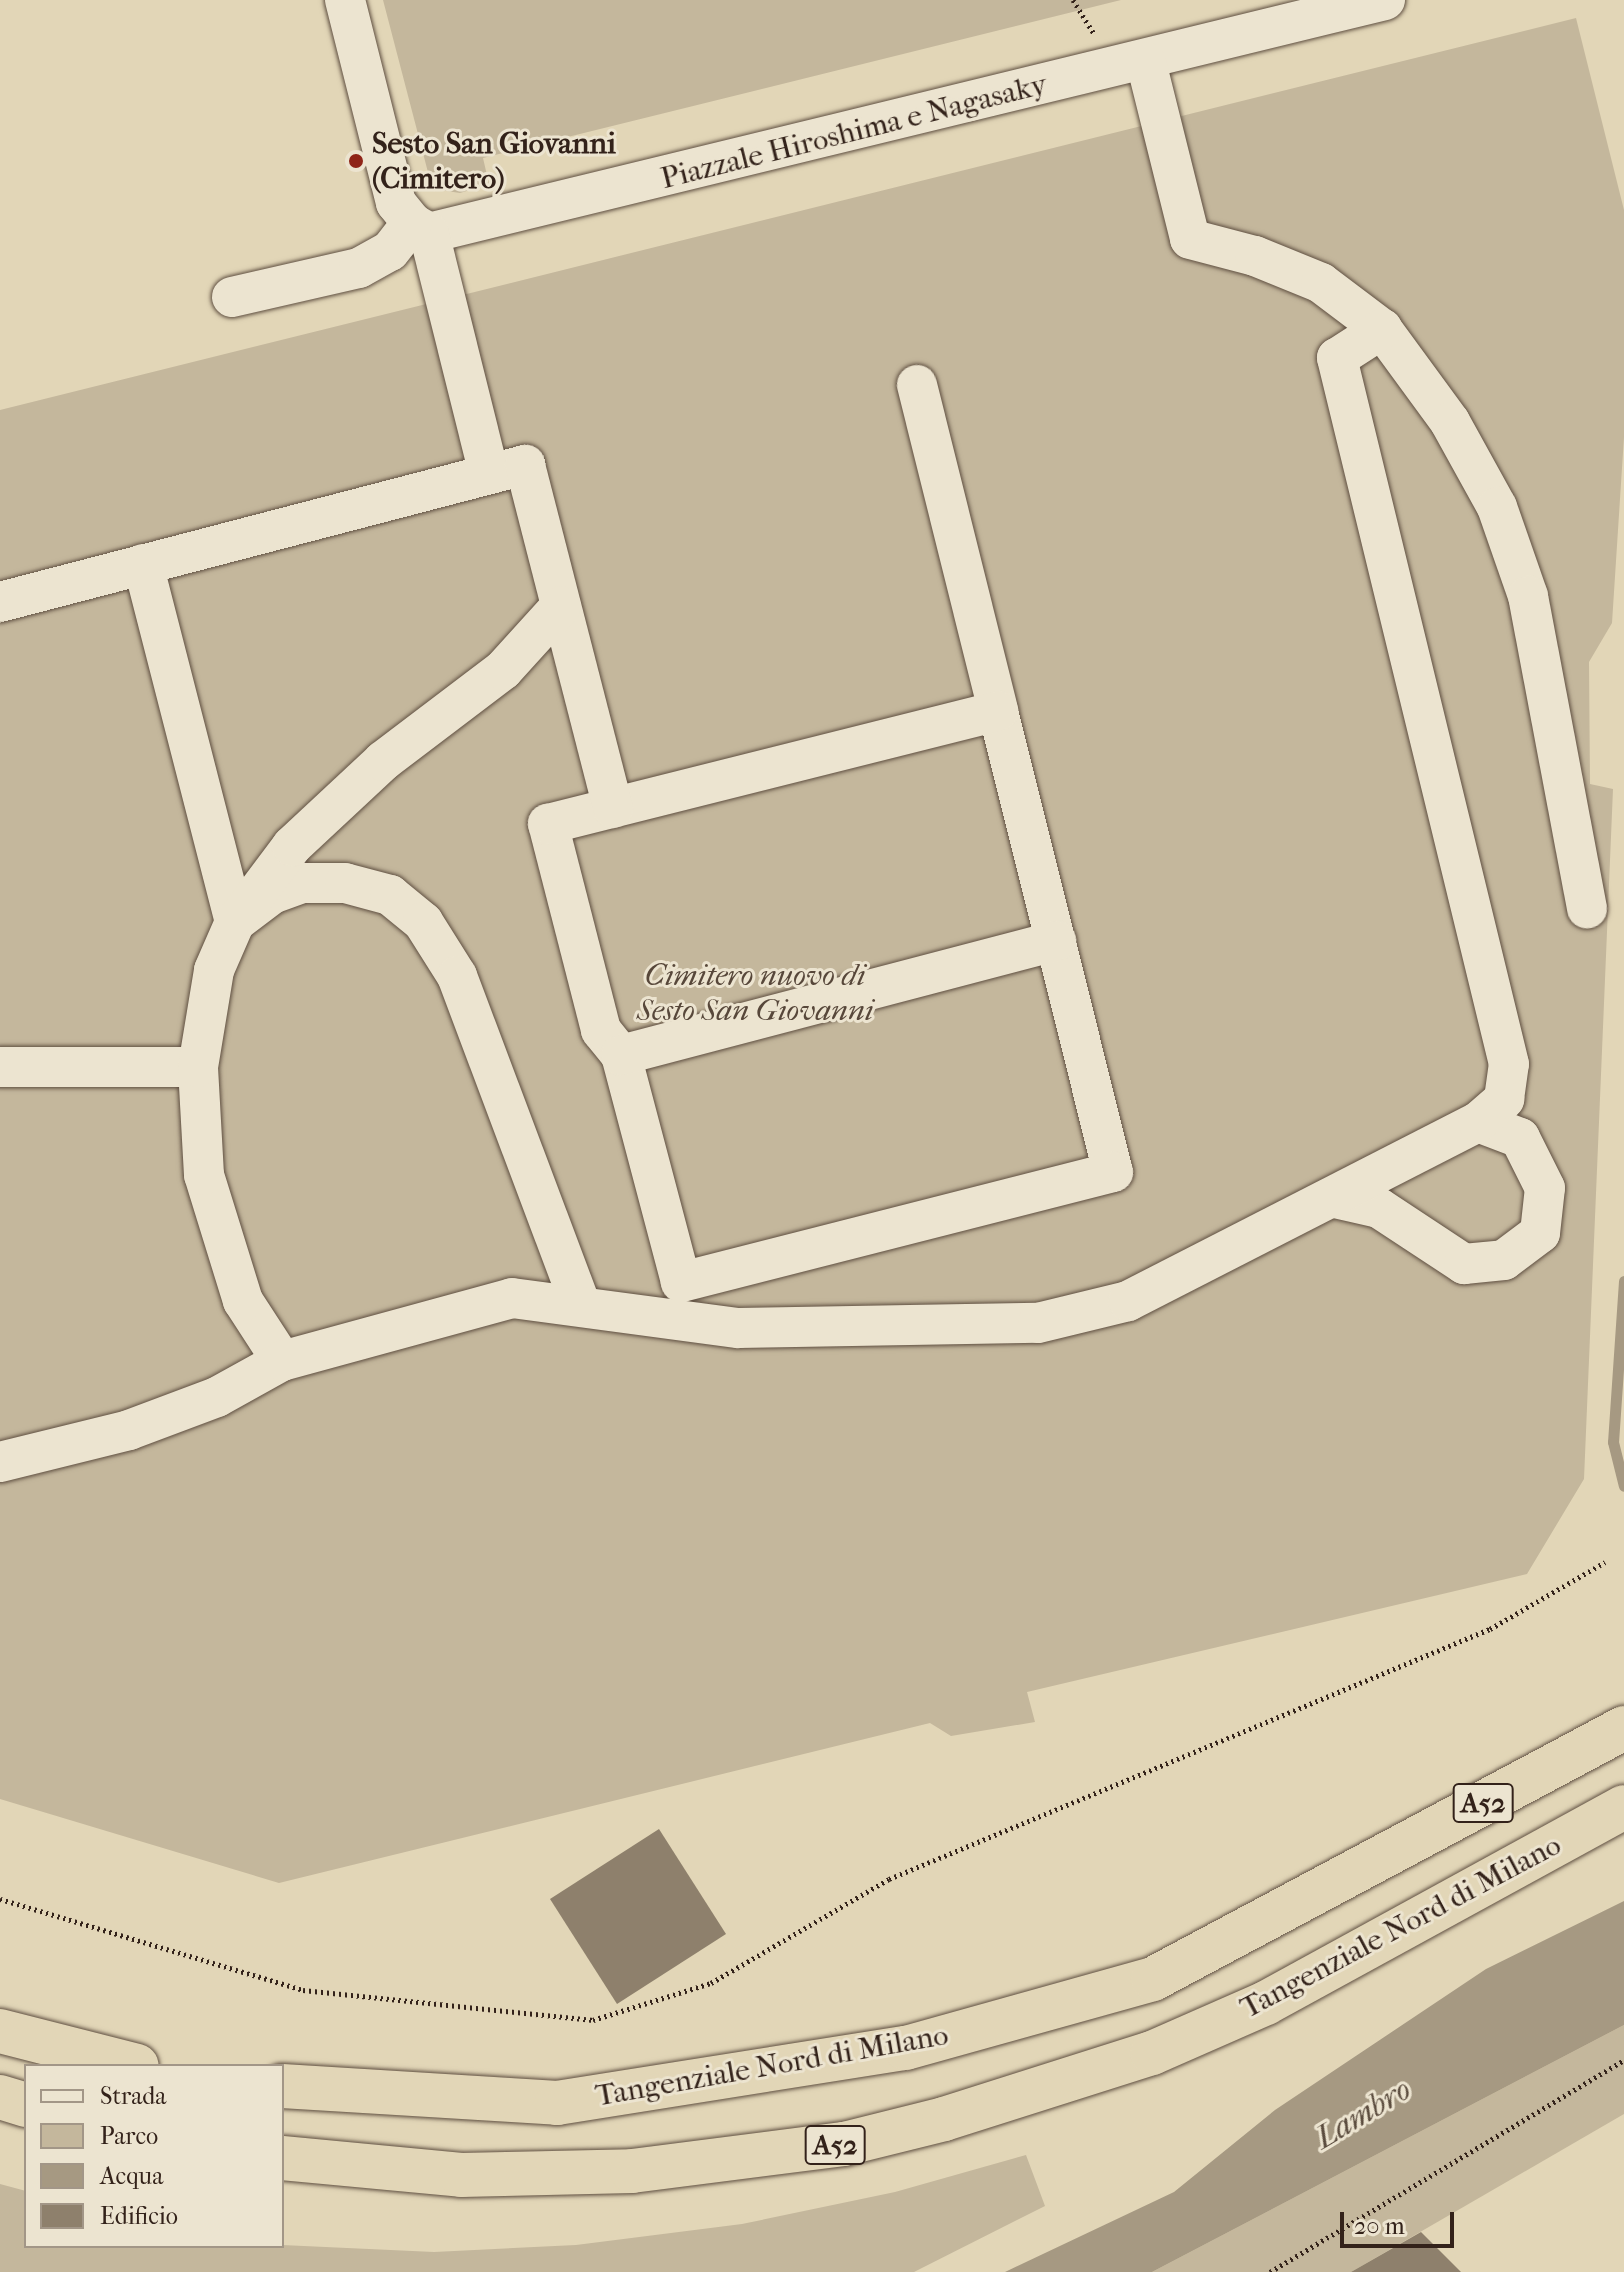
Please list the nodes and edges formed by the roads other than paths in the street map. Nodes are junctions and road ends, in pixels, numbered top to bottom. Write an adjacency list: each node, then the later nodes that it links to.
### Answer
1 (345, 0): 4 (street)
2 (1385, 0): 3 (street, Piazzale Hiroshima e Nagasaky)
3 (1146, 62): 4 (street, Piazzale Hiroshima e Nagasaky); 6 (street)
4 (420, 228): 5 (street); 8 (street)
5 (232, 297)
6 (1382, 329): 14 (street); 20 (street)
7 (917, 385): 12 (street)
8 (489, 474): 9 (street); 11 (street)
9 (143, 564): 10 (street); 15 (street)
10 (0, 602)
11 (561, 606): 13 (street); 15 (street)
12 (998, 711): 13 (street); 16 (street)
13 (613, 808): 17 (street)
14 (1587, 908)
15 (235, 922): 19 (street); 22 (street)
16 (1056, 941): 17 (street); 17 (street)
17 (621, 1055)
18 (0, 1067): 19 (street)
19 (198, 1067): 23 (street)
20 (1478, 1122): 21 (street); 21 (street)
21 (1335, 1198): 22 (street)
22 (580, 1303): 23 (street)
23 (282, 1361): 24 (street)
24 (0, 1462)
25 (1624, 1728): 29 (highway, Tangenziale Nord di Milano / A52)
26 (1624, 1807): 32 (highway, Tangenziale Nord di Milano / A52)
27 (5, 2032): 28 (highway)
28 (129, 2064)
29 (284, 2086)
30 (0, 2097): 31 (highway)
31 (24, 2104)
32 (284, 2158)

